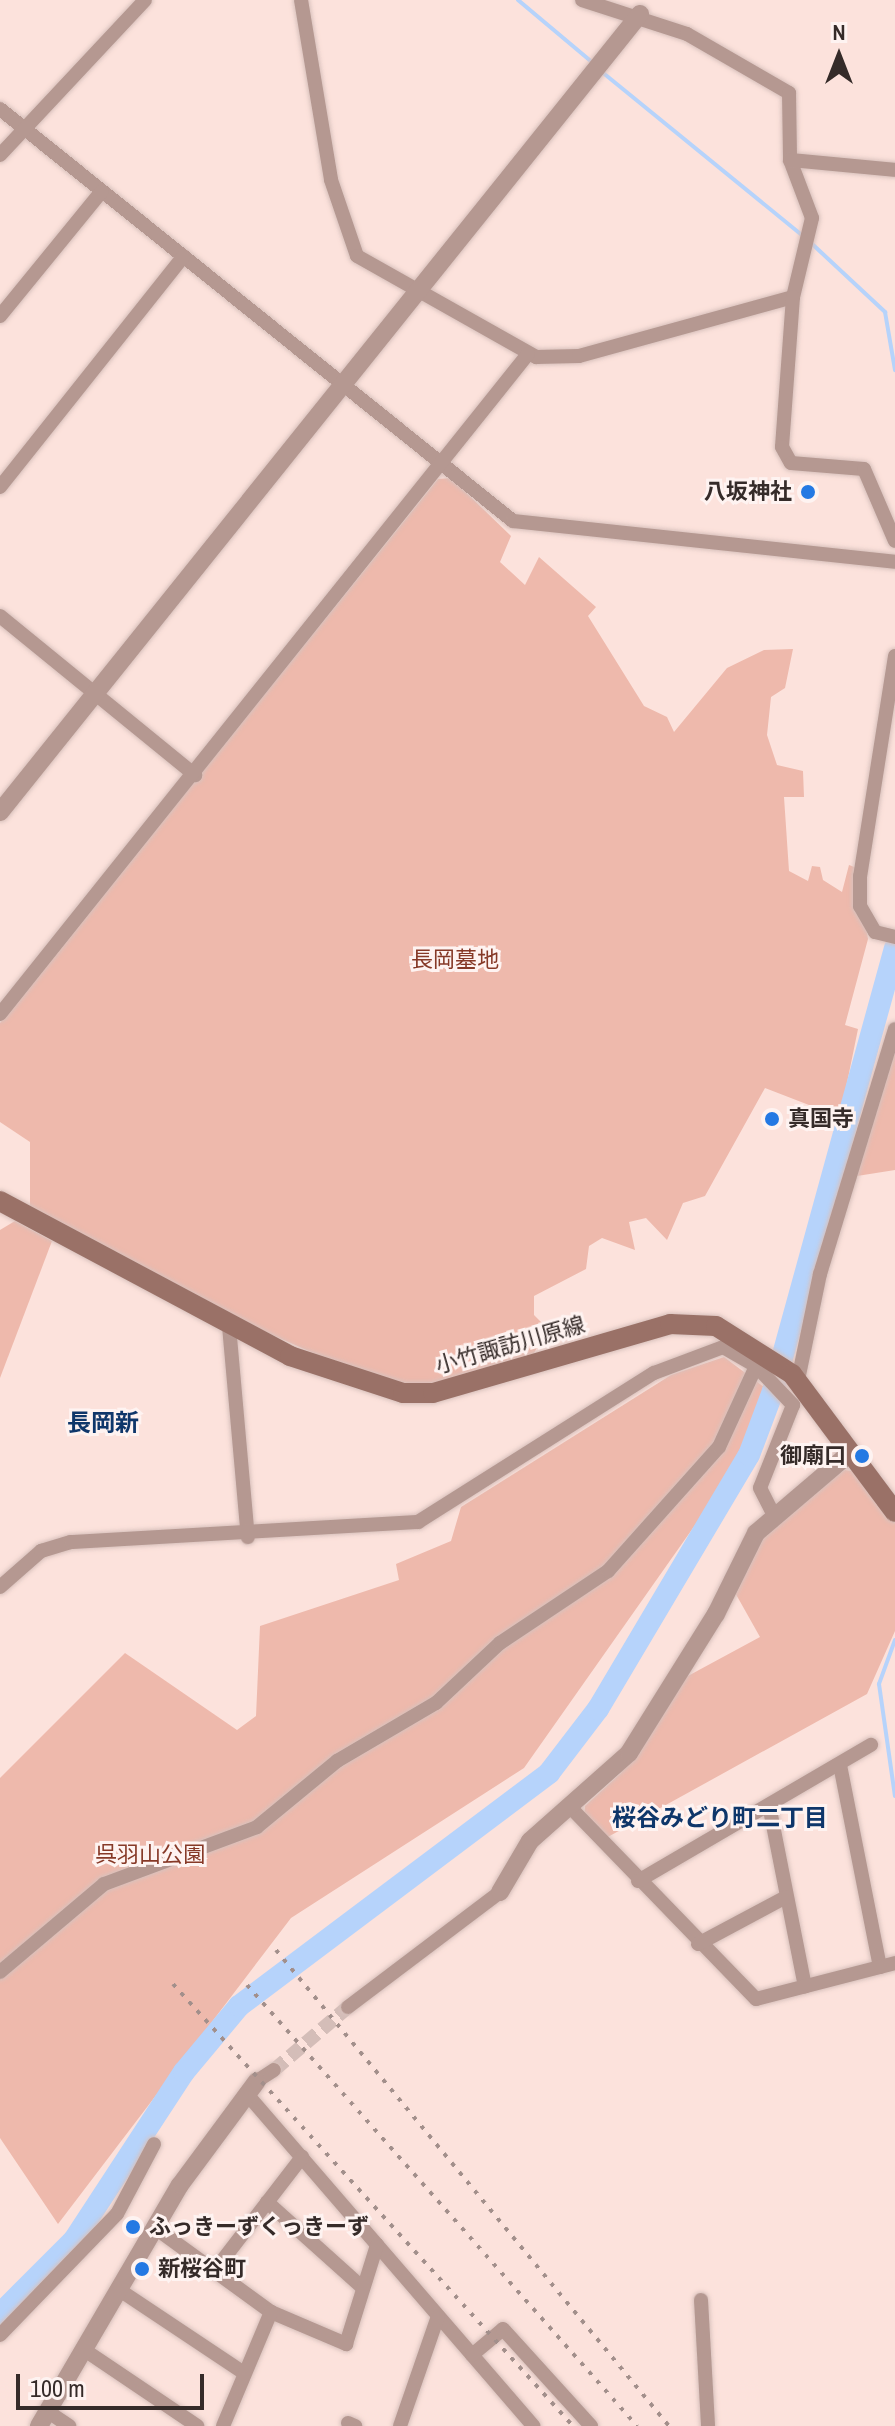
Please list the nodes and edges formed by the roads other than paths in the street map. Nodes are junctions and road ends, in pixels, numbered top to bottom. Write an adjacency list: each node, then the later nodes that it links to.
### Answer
1 (145, 0): 6 (street)
2 (301, 0): 12 (street)
3 (582, 0): 4 (street)
4 (640, 14): 8 (street); 12 (street)
5 (0, 109): 6 (street)
6 (23, 128): 7 (street); 10 (street)
7 (0, 155)
8 (790, 160): 9 (street); 13 (street)
9 (895, 170)
10 (102, 191): 11 (street); 14 (street)
11 (184, 256): 16 (street); 18 (street)
12 (419, 292): 15 (street); 16 (street)
13 (793, 297): 15 (street); 19 (street)
14 (0, 316)
15 (528, 354): 17 (street)
16 (343, 386): 17 (street); 23 (street)
17 (441, 466): 20 (street); 24 (street)
18 (0, 487)
19 (895, 541)
20 (895, 562)
21 (0, 616): 23 (street)
22 (895, 656): 26 (street)
23 (97, 694): 24 (street); 25 (street)
24 (195, 775): 27 (street)
25 (0, 812)
26 (895, 937)
27 (0, 1014)
28 (895, 1029): 32 (street)
29 (0, 1201): 30 (main road, 小竹諏訪川原線)
30 (229, 1326): 31 (main road, 小竹諏訪川原線); 36 (street)
31 (760, 1359): 32 (main road, 小竹諏訪川原線); 35 (street); 36 (street); 47 (street)
32 (795, 1377): 33 (main road, 小竹諏訪川原線)
33 (850, 1453): 34 (main road, 小竹諏訪川原線); 35 (street)
34 (895, 1512)
35 (773, 1514): 41 (street)
36 (248, 1537): 37 (street)
37 (0, 1587)
38 (871, 1745): 39 (street)
39 (840, 1765): 40 (street); 46 (street)
40 (769, 1805): 42 (street); 44 (street)
41 (571, 1808): 42 (street); 43 (street)
42 (638, 1881): 45 (street)
43 (500, 1892): 49 (street)
44 (786, 1897): 45 (street); 48 (street)
45 (698, 1944): 48 (street)
46 (888, 1965): 48 (street)
47 (0, 1972)
48 (805, 1986)
49 (348, 2007)
50 (274, 2070): 51 (street)
51 (251, 2087): 53 (street); 55 (street)
52 (154, 2144): 63 (street)
53 (302, 2157): 54 (street); 56 (street)
54 (267, 2202): 57 (street); 58 (street)
55 (154, 2227): 57 (street); 59 (street)
56 (377, 2245): 58 (street); 62 (street)
57 (215, 2270): 61 (street)
58 (363, 2288): 61 (street)
59 (118, 2289): 64 (street); 66 (street)
60 (701, 2300): 74 (street)
61 (271, 2312): 66 (street)
62 (438, 2316): 65 (street); 71 (street)
63 (0, 2335)
64 (83, 2349): 67 (street); 69 (street)
65 (472, 2355): 72 (street); 73 (street)
66 (244, 2373): 70 (street)
67 (43, 2419): 68 (street)
68 (69, 2426)
69 (197, 2426)
70 (223, 2426)
71 (400, 2426)
72 (533, 2426)
73 (591, 2426)
74 (708, 2426)

